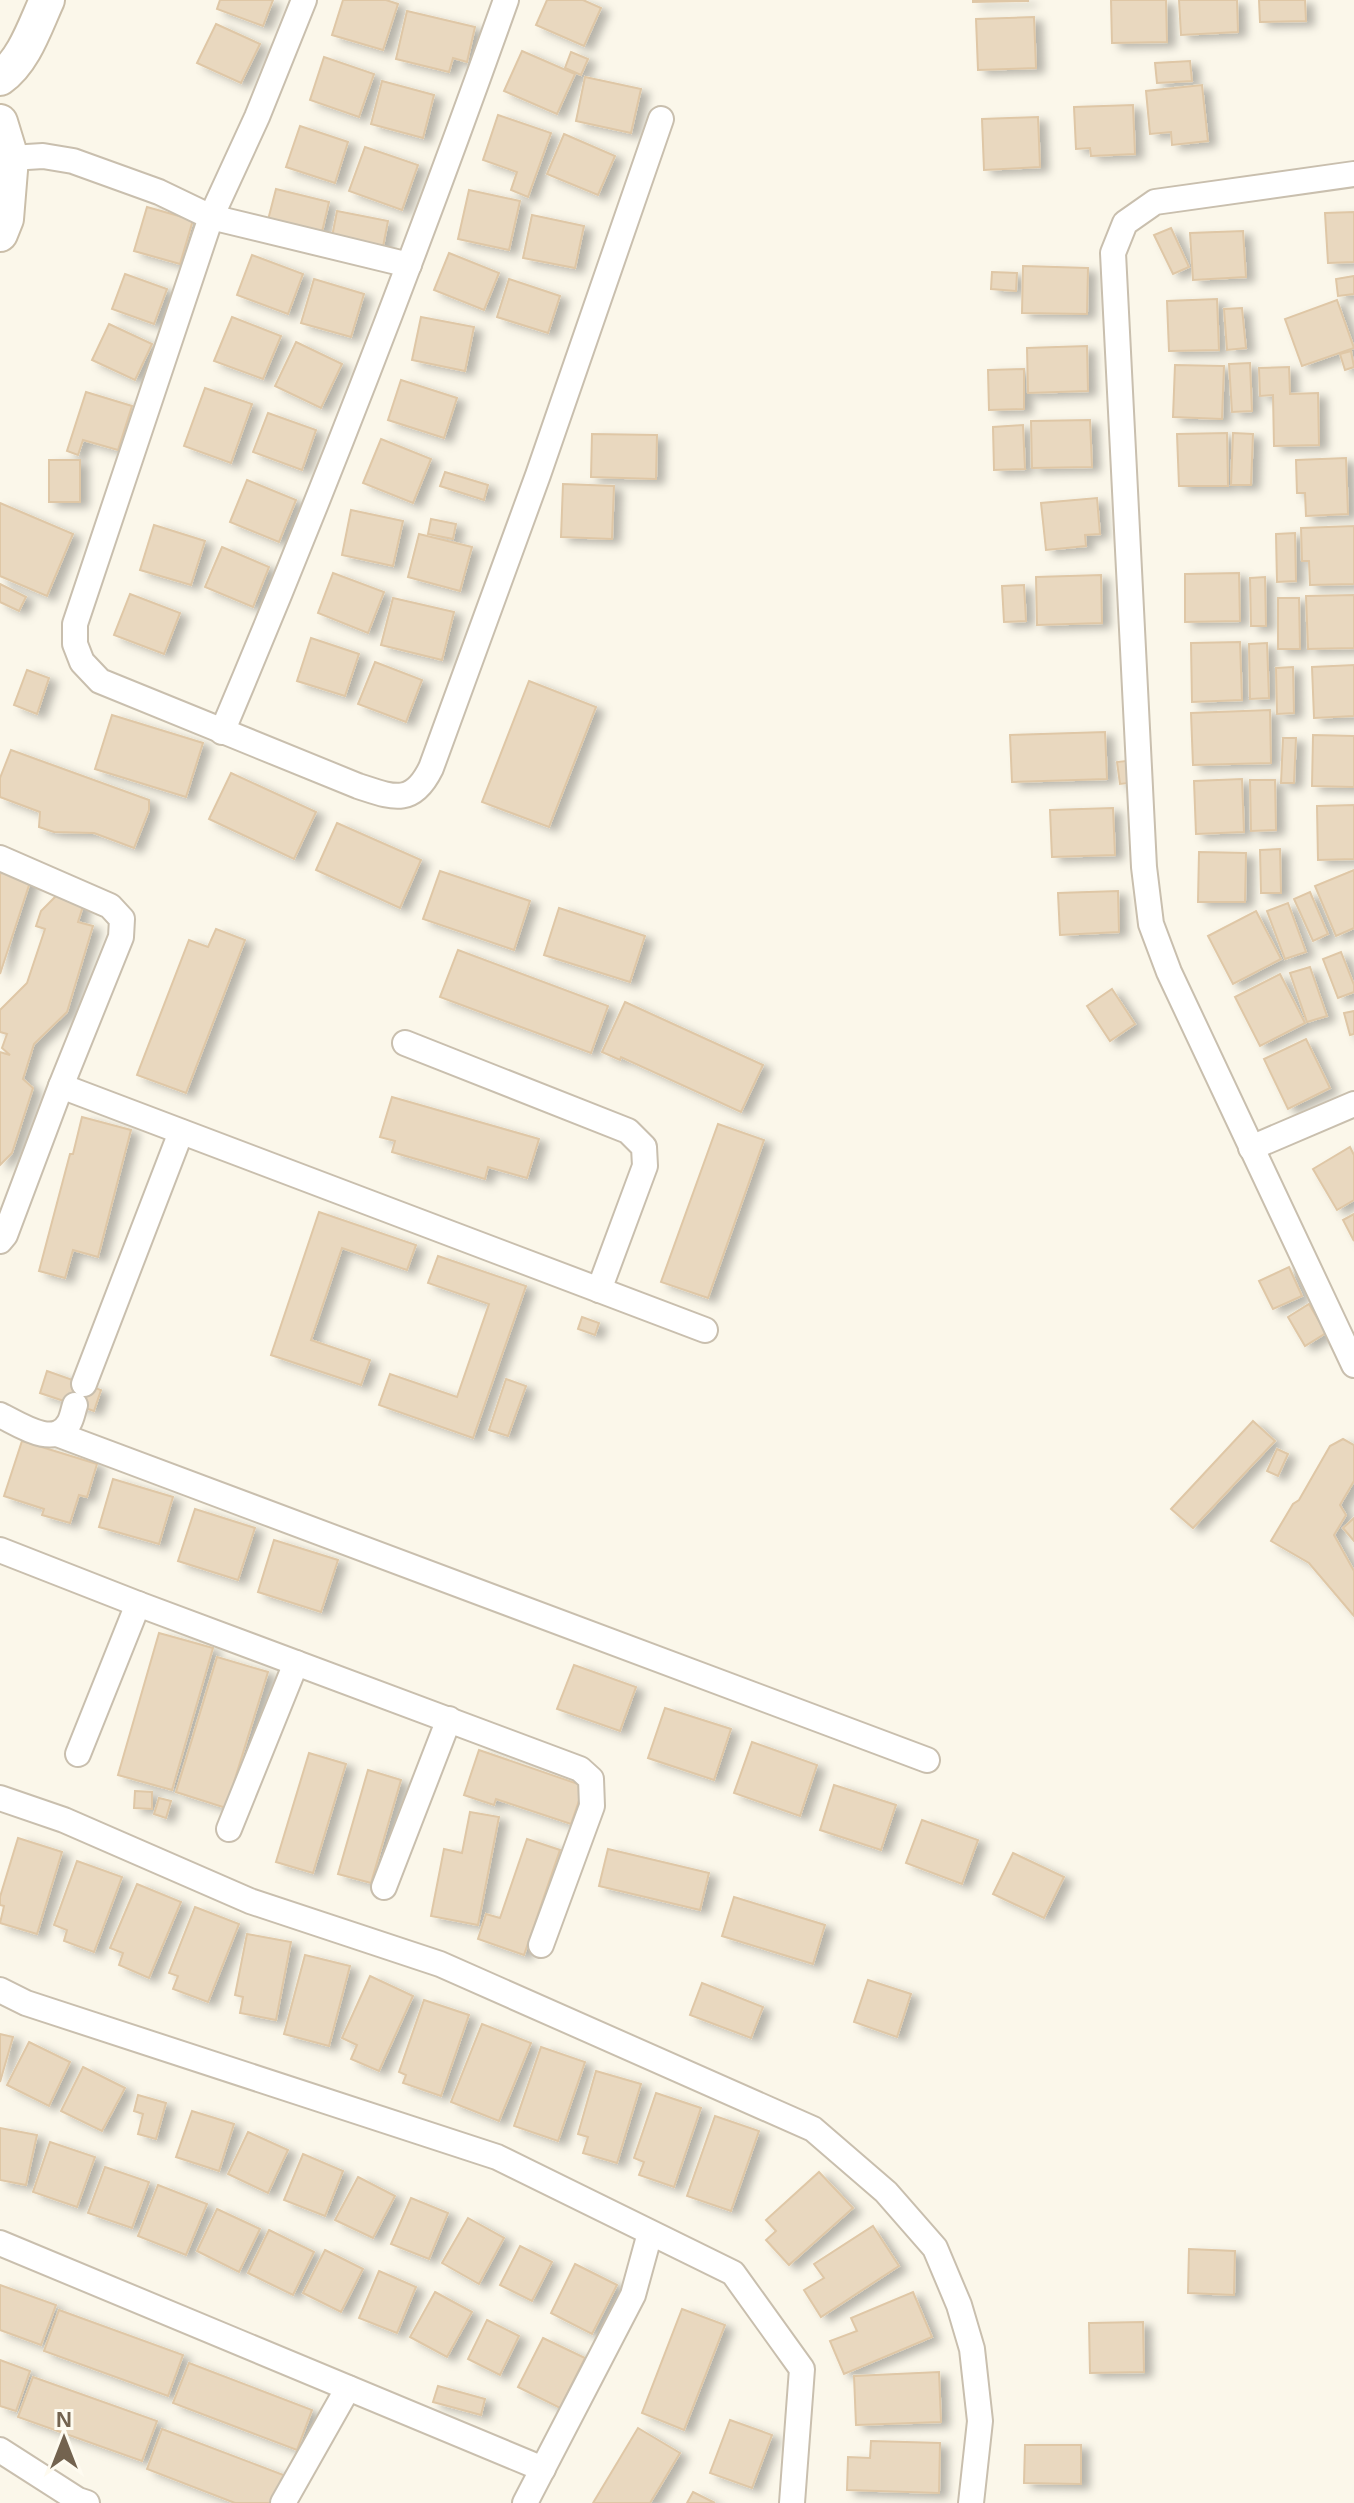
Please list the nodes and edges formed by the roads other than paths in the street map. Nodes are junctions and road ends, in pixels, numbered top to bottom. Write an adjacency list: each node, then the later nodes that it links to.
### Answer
1 (47, 0): 4 (street)
2 (304, 0): 9 (street)
3 (506, 0): 11 (street)
4 (0, 78)
5 (661, 119): 12 (street)
6 (0, 122): 7 (street)
7 (11, 158): 9 (street); 10 (street)
8 (1354, 174): 18 (street)
9 (211, 217): 11 (street); 12 (street)
10 (0, 234)
11 (409, 265): 12 (street)
12 (222, 732)
13 (0, 858): 15 (street)
14 (405, 1043): 20 (street)
15 (61, 1086): 17 (street); 19 (street)
16 (1354, 1104): 18 (street)
17 (181, 1132): 20 (street); 24 (street)
18 (1251, 1148): 22 (street)
19 (0, 1241)
20 (599, 1290): 21 (street)
21 (705, 1330)
22 (1354, 1365)
23 (0, 1415): 24 (street)
24 (57, 1434): 30 (street)
25 (0, 1550): 26 (street)
26 (138, 1604): 27 (street); 29 (street)
27 (296, 1663): 28 (street); 32 (street)
28 (449, 1719): 33 (street); 34 (street)
29 (78, 1754)
30 (927, 1760)
31 (0, 1798): 45 (street)
32 (229, 1829)
33 (384, 1887)
34 (541, 1945)
35 (0, 1990): 36 (street)
36 (650, 2233): 40 (street); 44 (street)
37 (0, 2243): 38 (street)
38 (348, 2388): 40 (street); 42 (street)
39 (0, 2450): 41 (street)
40 (543, 2469): 43 (street)
41 (80, 2502)
42 (283, 2503)
43 (525, 2503)
44 (792, 2503)
45 (971, 2503)

